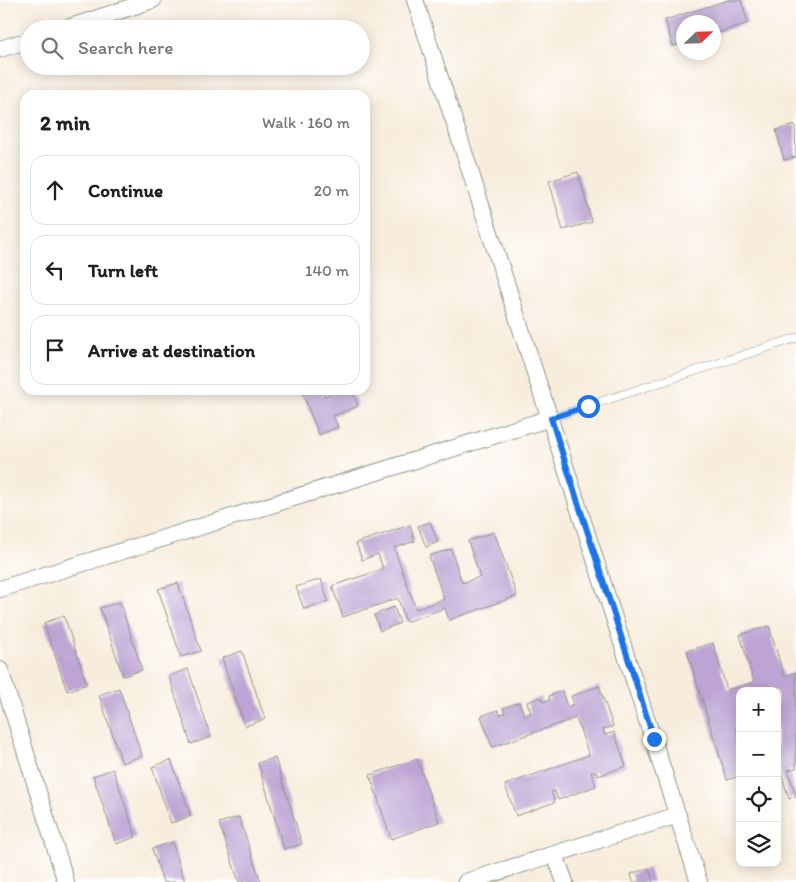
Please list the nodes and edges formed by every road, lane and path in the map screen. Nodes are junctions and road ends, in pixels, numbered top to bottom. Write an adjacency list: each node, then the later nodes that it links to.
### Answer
1 (153, 0): 3 (street)
2 (415, 0): 7 (street)
3 (92, 20)
4 (20, 43): 5 (street)
5 (0, 49)
6 (796, 338): 7 (lane)
7 (551, 418): 8 (street); 10 (street)
8 (0, 589)
9 (0, 670): 12 (street)
10 (678, 815): 11 (street); 15 (street)
11 (555, 855): 13 (street); 14 (street)
12 (66, 882)
13 (466, 882)
14 (565, 882)
15 (699, 882)

